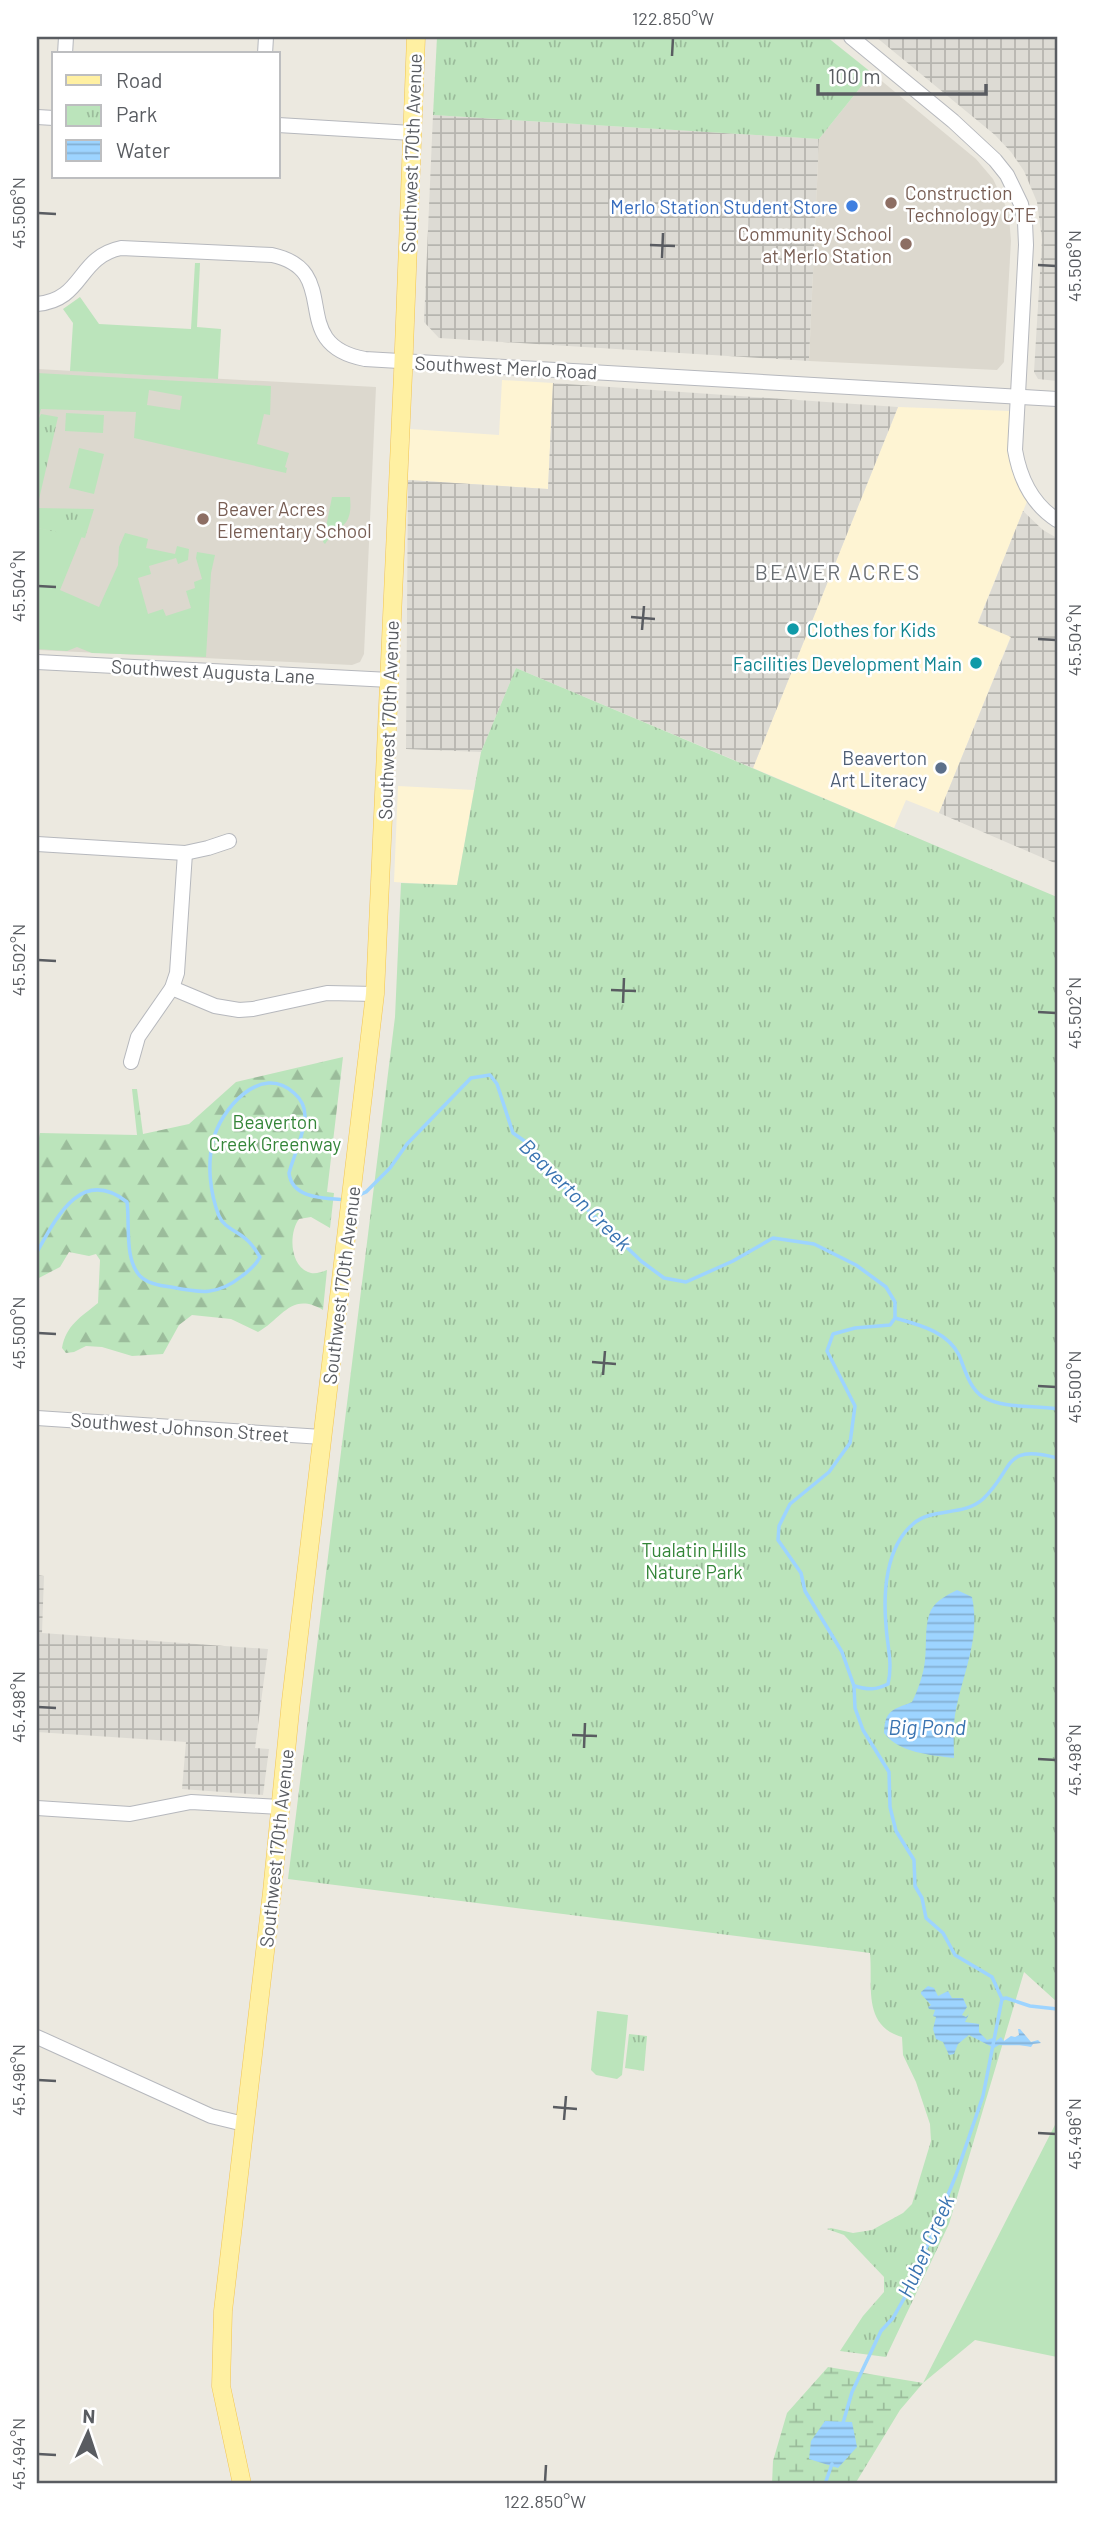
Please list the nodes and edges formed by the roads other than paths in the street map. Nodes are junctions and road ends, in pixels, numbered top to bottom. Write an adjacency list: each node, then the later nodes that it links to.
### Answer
1 (416, 37): 4 (main road, Southwest 170th Avenue)
2 (851, 37): 7 (street)
3 (280, 125): 4 (street)
4 (412, 133): 6 (main road, Southwest 170th Avenue)
5 (37, 304): 6 (street, Southwest Merlo Road)
6 (404, 361): 7 (street, Southwest Merlo Road); 11 (main road, Southwest 170th Avenue)
7 (1017, 397): 8 (street, Southwest Merlo Road); 9 (street)
8 (1057, 399)
9 (1057, 520)
10 (37, 662): 11 (street, Southwest Augusta Lane)
11 (390, 680): 16 (main road, Southwest 170th Avenue)
12 (229, 841): 14 (street)
13 (37, 845): 14 (street)
14 (185, 853): 15 (street)
15 (172, 988): 16 (street); 17 (street)
16 (375, 994): 19 (main road, Southwest 170th Avenue)
17 (131, 1062)
18 (37, 1418): 19 (street, Southwest Johnson Street)
19 (322, 1437): 20 (main road, Southwest 170th Avenue)
20 (280, 1807): 21 (street); 23 (main road, Southwest 170th Avenue)
21 (37, 1808)
22 (37, 2037): 23 (street)
23 (244, 2124): 24 (main road, Southwest 170th Avenue)
24 (242, 2484)

